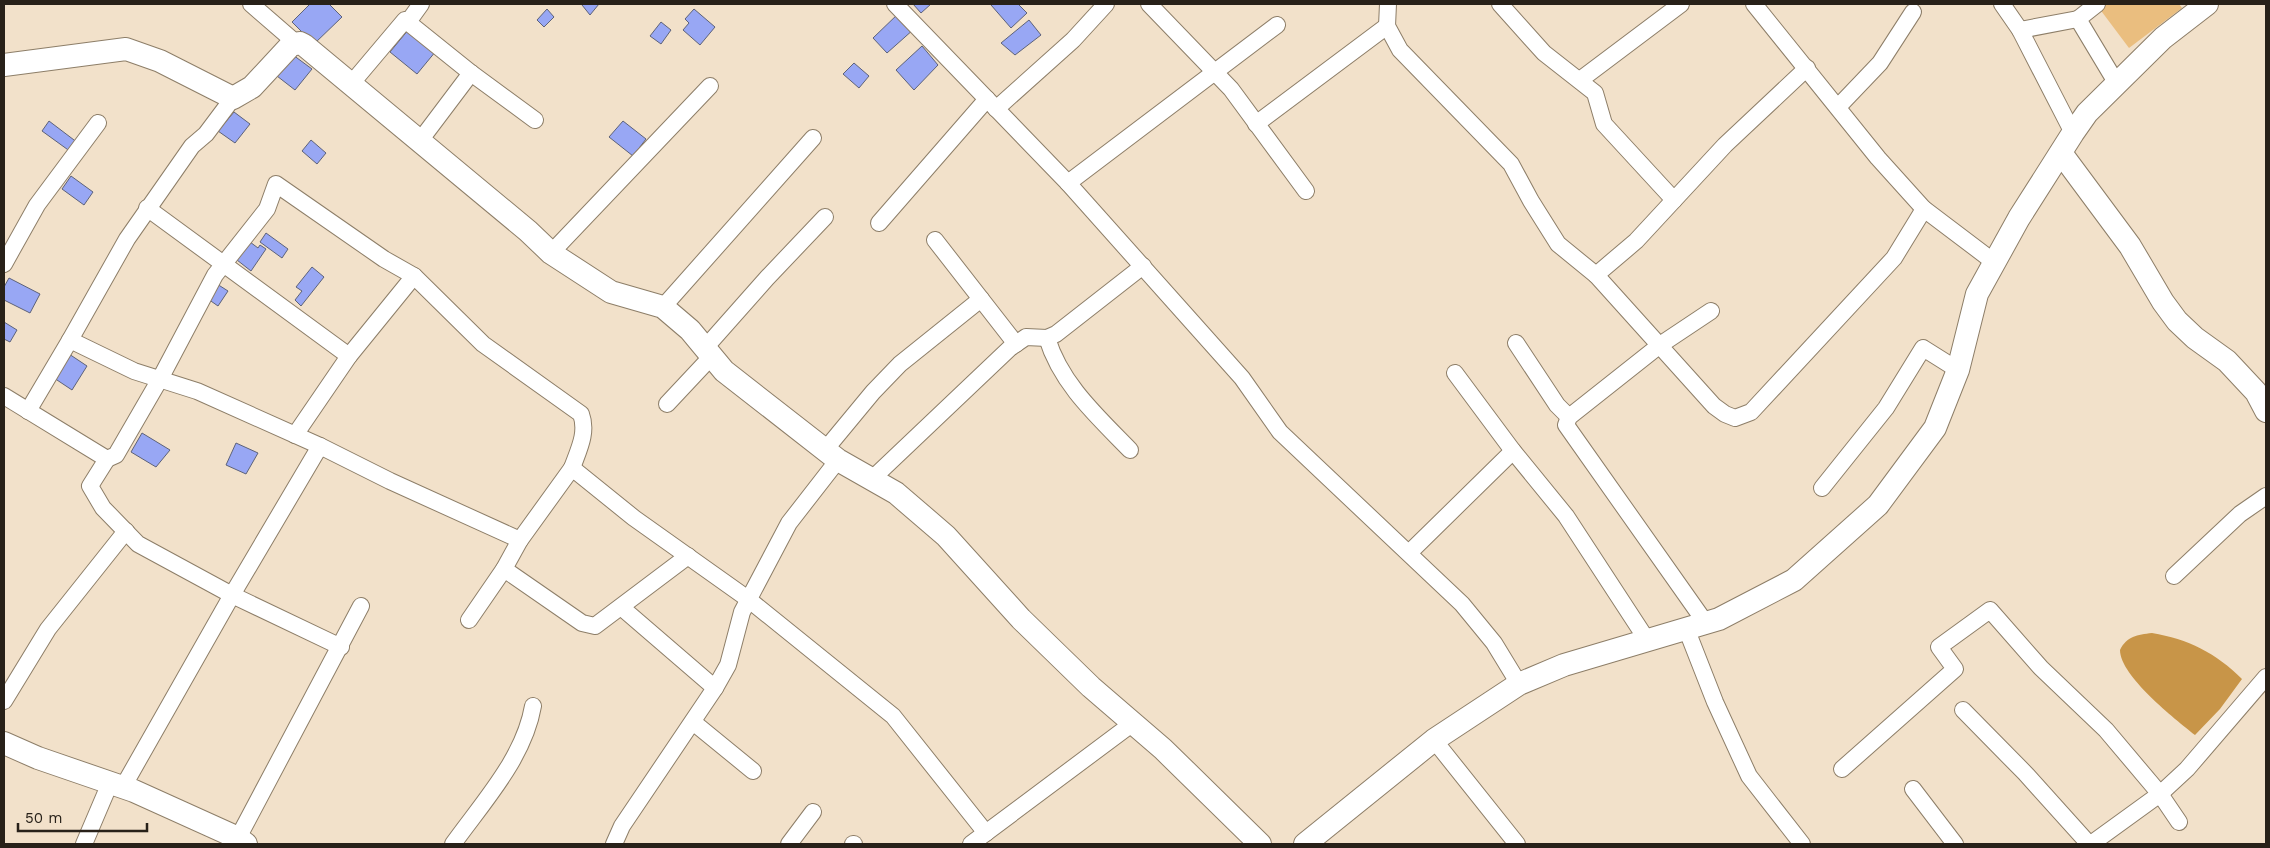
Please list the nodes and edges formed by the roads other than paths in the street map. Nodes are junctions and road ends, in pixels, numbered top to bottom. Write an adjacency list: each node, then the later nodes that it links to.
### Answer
1 (251, 4): 19 (street)
2 (422, 4): 15 (street)
3 (895, 4): 29 (street)
4 (1106, 4): 29 (street)
5 (1388, 4): 17 (street)
6 (1500, 4): 24 (street)
7 (1681, 4): 24 (street)
8 (1754, 4): 21 (street)
9 (2002, 4): 18 (street)
10 (2097, 4): 14 (street)
11 (2208, 4): 26 (street)
12 (1156, 6): 22 (street)
13 (1913, 12): 30 (street)
14 (2078, 19): 18 (street); 26 (street)
15 (408, 22): 23 (street); 25 (street)
16 (1277, 25): 22 (street)
17 (1386, 26): 33 (street); 51 (street)
18 (2020, 30): 34 (street)
19 (296, 43): 25 (street); 28 (street)
20 (4, 65): 28 (street)
21 (1807, 68): 30 (street); 40 (street)
22 (1215, 72): 33 (street); 38 (street)
23 (470, 73): 31 (street); 36 (street)
24 (1580, 80): 40 (street)
25 (351, 84): 36 (street)
26 (2117, 84): 34 (street)
27 (710, 86): 46 (street)
28 (233, 98): 41 (street)
29 (991, 104): 38 (street); 44 (street)
30 (1838, 107): 42 (street)
31 (535, 120)
32 (98, 123): 49 (street)
33 (1256, 124): 39 (street)
34 (2074, 133): 37 (street)
35 (814, 138): 54 (street)
36 (419, 142): 46 (street)
37 (2060, 154): 47 (street); 69 (street)
38 (1068, 182): 50 (street)
39 (1306, 191)
40 (1674, 200): 51 (street)
41 (147, 208): 48 (street); 57 (street)
42 (1924, 208): 47 (street); 60 (street)
43 (825, 217): 61 (street)
44 (879, 223)
45 (935, 240): 53 (street)
46 (552, 253): 54 (street)
47 (1994, 262): 63 (street)
48 (224, 263): 52 (street); 62 (street); 65 (street)
49 (4, 264)
50 (1143, 266): 56 (street); 83 (street)
51 (1596, 274): 60 (street)
52 (414, 276): 62 (street); 77 (street)
53 (981, 299): 59 (street); 75 (street)
54 (664, 307): 61 (street)
55 (1711, 311): 60 (street)
56 (1047, 338): 59 (street); 73 (street)
57 (70, 340): 65 (street); 68 (street)
58 (1516, 343): 70 (street)
59 (1016, 344): 78 (street)
60 (1660, 345): 70 (street)
61 (708, 352): 67 (street); 75 (street)
62 (349, 356): 71 (street)
63 (1958, 370): 79 (street); 92 (street)
64 (1455, 373): 74 (street)
65 (160, 379): 71 (street); 76 (street)
66 (4, 396): 68 (street)
67 (667, 404)
68 (28, 410): 76 (street)
69 (2266, 411)
70 (1569, 417): 92 (street)
71 (295, 435): 72 (street)
72 (320, 446): 82 (street); 87 (street)
73 (1130, 450)
74 (1513, 451): 83 (street); 93 (street)
75 (832, 455): 78 (street); 88 (street)
76 (107, 459): 81 (street)
77 (572, 468): 82 (street); 84 (street)
78 (872, 479): 102 (street)
79 (1822, 488)
80 (2266, 496): 86 (street)
81 (126, 531): 87 (street); 98 (street)
82 (520, 540): 85 (street)
83 (1409, 553): 96 (street)
84 (688, 556): 88 (street); 90 (street)
85 (504, 569): 90 (street); 91 (street)
86 (2174, 576)
87 (232, 595): 94 (street); 107 (street)
88 (748, 599): 97 (street); 112 (street)
89 (361, 606): 94 (street)
90 (621, 607): 97 (street)
91 (469, 620)
92 (1696, 625): 93 (street); 122 (street)
93 (1648, 640): 96 (street)
94 (341, 648): 113 (street)
95 (2266, 677): 109 (street)
96 (1519, 684): 103 (street)
97 (715, 688): 101 (street)
98 (4, 701)
99 (533, 706): 115 (street)
100 (1963, 710): 124 (street)
101 (693, 722): 106 (street); 116 (street)
102 (1133, 723): 112 (street); 119 (street)
103 (1434, 740): 120 (street); 121 (street)
104 (4, 743): 107 (street)
105 (1842, 769): 109 (street)
106 (753, 771)
107 (116, 785): 113 (street); 114 (street)
108 (1913, 789): 123 (street)
109 (2160, 794): 111 (street); 124 (street)
110 (812, 812): 117 (street)
111 (2180, 822)
112 (986, 833): 118 (street)
113 (242, 841)
114 (84, 844)
115 (453, 844)
116 (614, 844)
117 (789, 844)
118 (972, 844)
119 (1260, 844)
120 (1305, 844)
121 (1517, 844)
122 (1802, 844)
123 (1955, 844)
124 (2090, 844)

